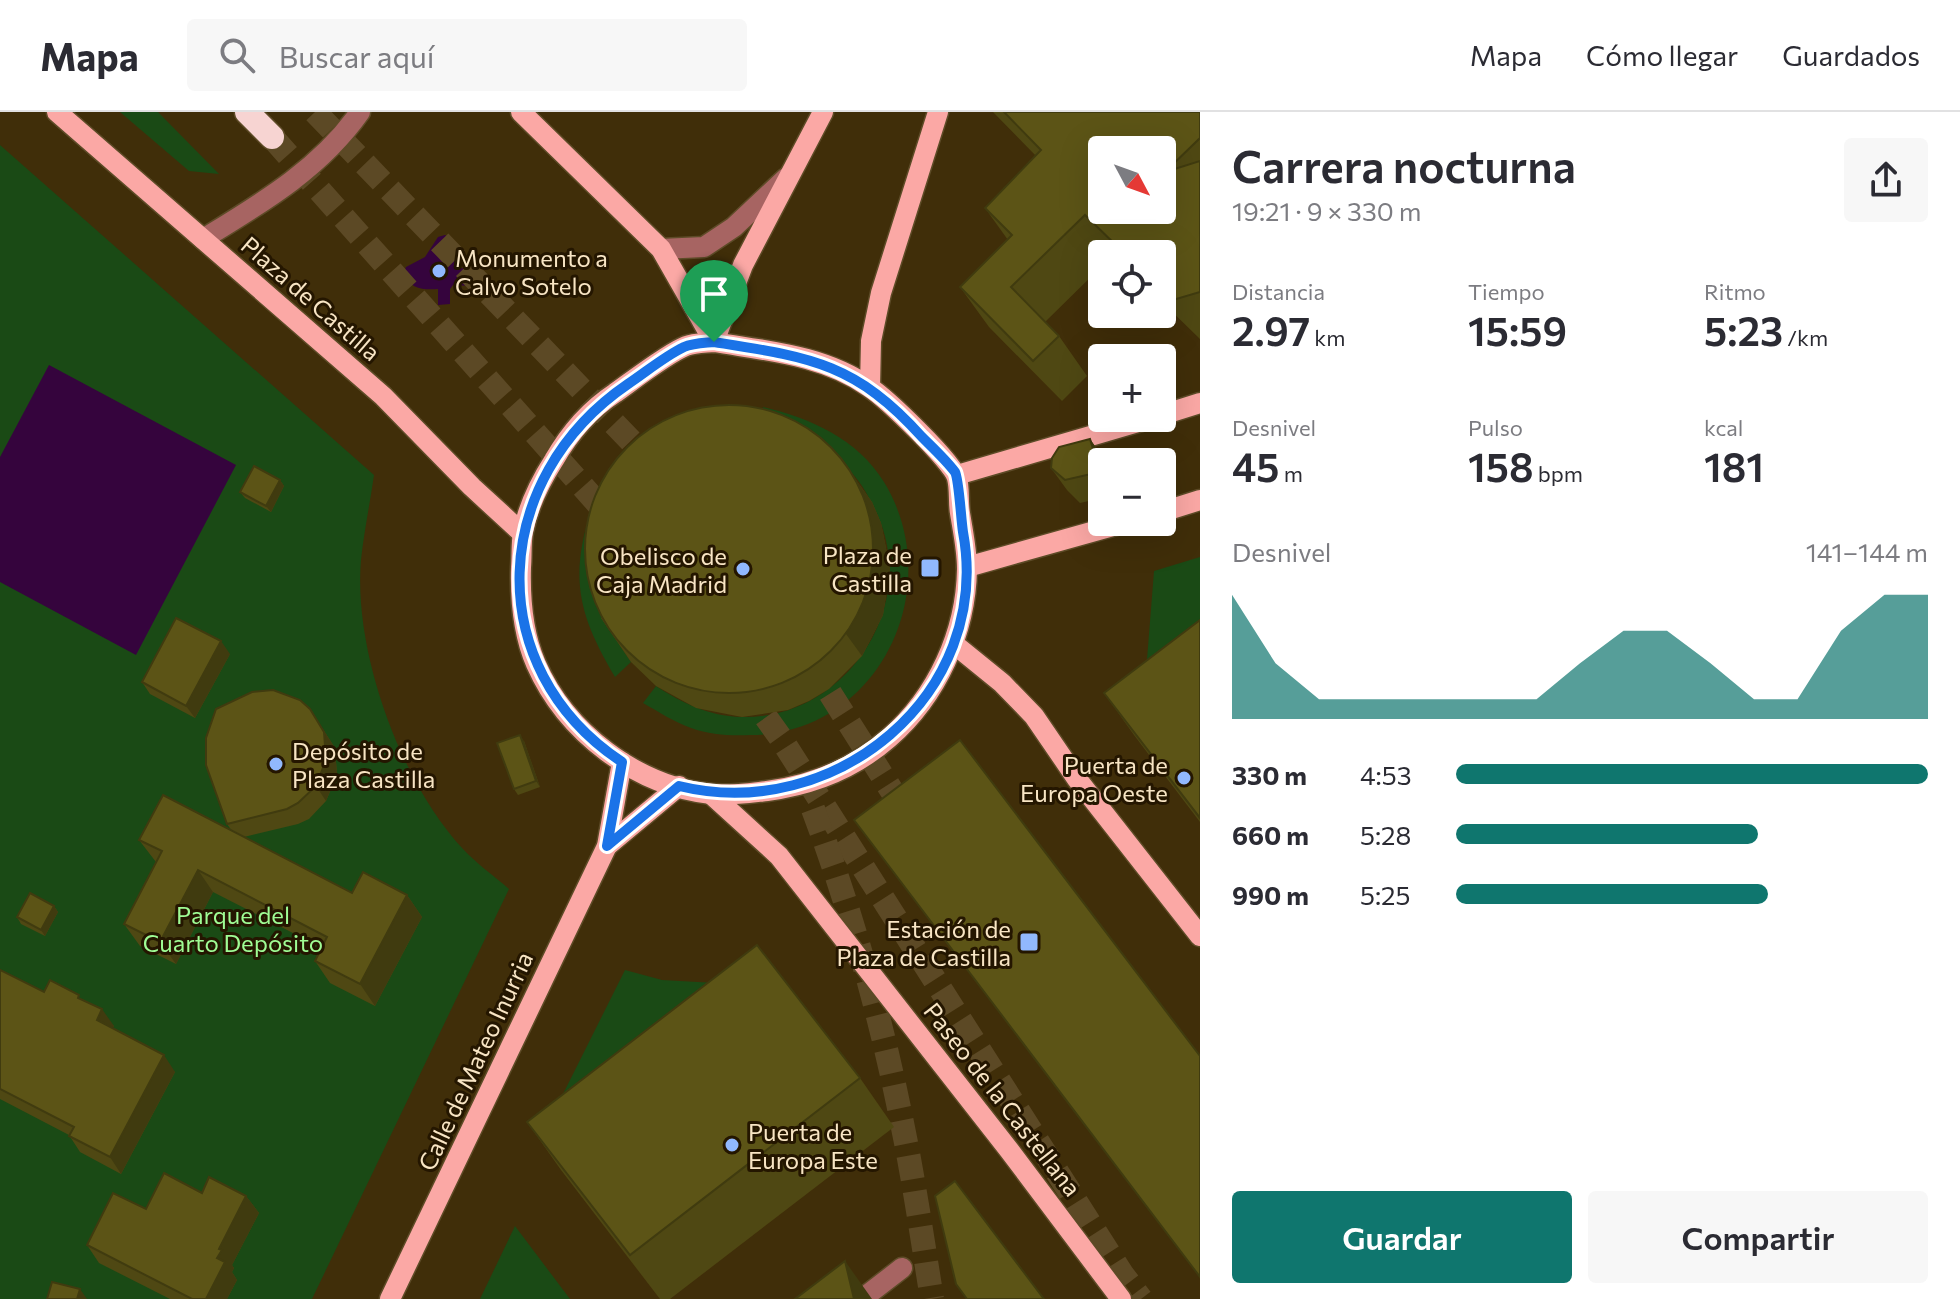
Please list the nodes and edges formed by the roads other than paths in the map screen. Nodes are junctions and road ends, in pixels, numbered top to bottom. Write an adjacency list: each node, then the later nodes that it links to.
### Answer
1 (57, 112): 9 (main road, Plaza de Castilla)
2 (247, 112): 7 (highway)
3 (360, 112): 9 (street)
4 (521, 112): 10 (main road)
5 (823, 112): 8 (main road)
6 (938, 112): 12 (main road)
7 (272, 137)
8 (786, 178): 10 (street); 11 (main road)
9 (203, 239): 19 (main road, Plaza de Castilla)
10 (661, 249): 11 (main road)
11 (714, 342): 12 (main road); 19 (main road)
12 (870, 387): 16 (main road)
13 (1200, 403): 14 (main road)
14 (1176, 411)
15 (1104, 432): 16 (main road)
16 (957, 475): 21 (main road)
17 (1200, 500): 18 (main road)
18 (1176, 508)
19 (522, 533): 23 (main road)
20 (1088, 533): 21 (main road)
21 (967, 567): 22 (main road)
22 (954, 644): 25 (main road); 27 (main road)
23 (622, 762): 24 (main road); 26 (main road, Calle de Mateo Inurria)
24 (679, 786): 25 (main road); 26 (main road, Calle de Mateo Inurria)
25 (711, 794): 31 (main road, Paseo de la Castellana)
26 (607, 846): 29 (main road, Calle de Mateo Inurria)
27 (1200, 936)
28 (902, 1268): 30 (street)
29 (390, 1299)
30 (862, 1299)
31 (1121, 1299)

